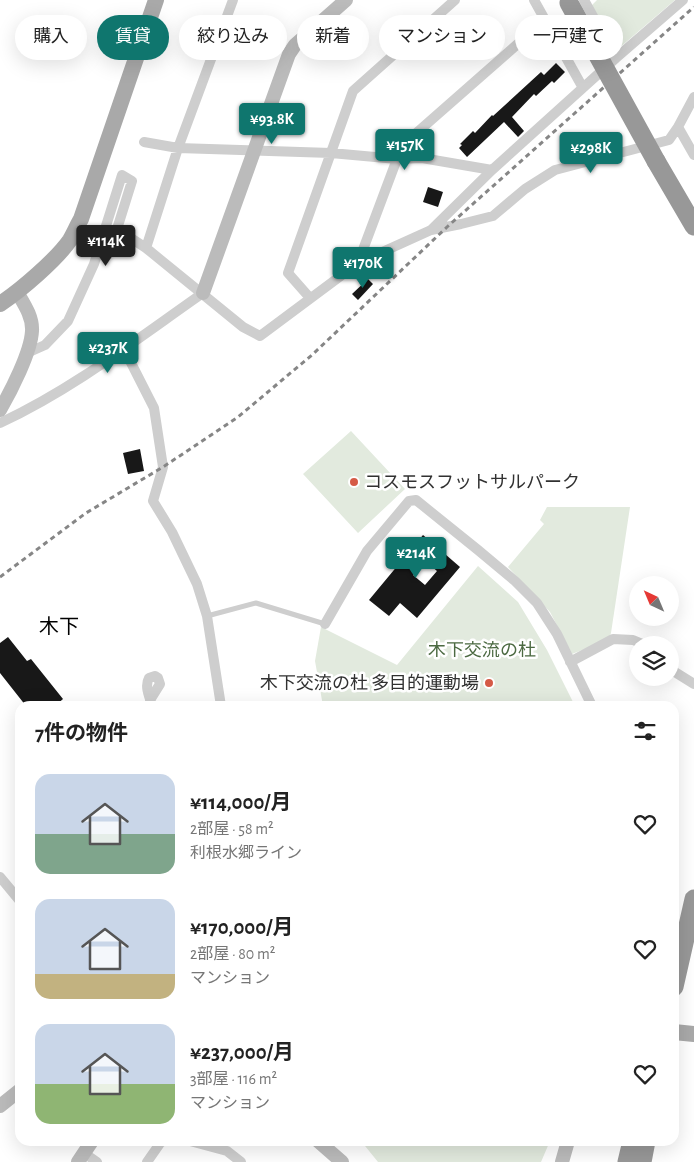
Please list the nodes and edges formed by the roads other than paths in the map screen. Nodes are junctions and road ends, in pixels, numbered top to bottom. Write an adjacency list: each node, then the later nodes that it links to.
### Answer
1 (156, 0): 28 (main road)
2 (233, 0): 18 (street)
3 (346, 0): 19 (street)
4 (455, 0): 20 (street)
5 (534, 0): 8 (street)
6 (683, 0): 11 (street)
7 (578, 1): 9 (street); 24 (highway, bridge)
8 (542, 15)
9 (587, 15)
10 (515, 46): 22 (street)
11 (623, 52)
12 (567, 60): 14 (street)
13 (614, 60): 14 (street)
14 (583, 88): 23 (street)
15 (694, 97): 16 (street)
16 (678, 127): 21 (street); 25 (street)
17 (144, 142): 18 (street)
18 (178, 148): 19 (street); 26 (street)
19 (254, 152): 20 (street); 29 (street)
20 (331, 153): 22 (street); 30 (street)
21 (694, 155)
22 (397, 159): 23 (street); 27 (street)
23 (492, 170): 25 (street)
24 (694, 226)
25 (431, 230): 27 (street)
26 (146, 248): 29 (street); 33 (street)
27 (358, 263): 30 (street)
28 (17, 292): 31 (main road); 33 (street)
29 (202, 293): 30 (street); 32 (street)
30 (310, 298)
31 (0, 304)
32 (124, 349): 35 (street); 36 (street)
33 (27, 353): 34 (street)
34 (0, 410)
35 (0, 423)
36 (207, 616): 37 (lane); 42 (street)
37 (325, 624): 39 (street)
38 (629, 640): 39 (street)
39 (570, 662): 43 (street)
40 (679, 675): 41 (street)
41 (694, 684)
42 (220, 701)
43 (590, 701)
44 (0, 878): 45 (street)
45 (15, 895)
46 (694, 899): 47 (highway)
47 (679, 964)
48 (679, 1032): 49 (main road)
49 (694, 1034)
50 (15, 1094): 51 (street)
51 (0, 1106)
52 (158, 1146): 60 (street)
53 (211, 1146): 61 (street)
54 (324, 1146): 62 (street)
55 (567, 1146): 63 (street)
56 (631, 1146): 64 (highway)
57 (645, 1146): 65 (highway)
58 (85, 1152): 59 (street)
59 (97, 1162)
60 (147, 1162)
61 (241, 1162)
62 (342, 1162)
63 (562, 1162)
64 (627, 1162)
65 (642, 1162)

